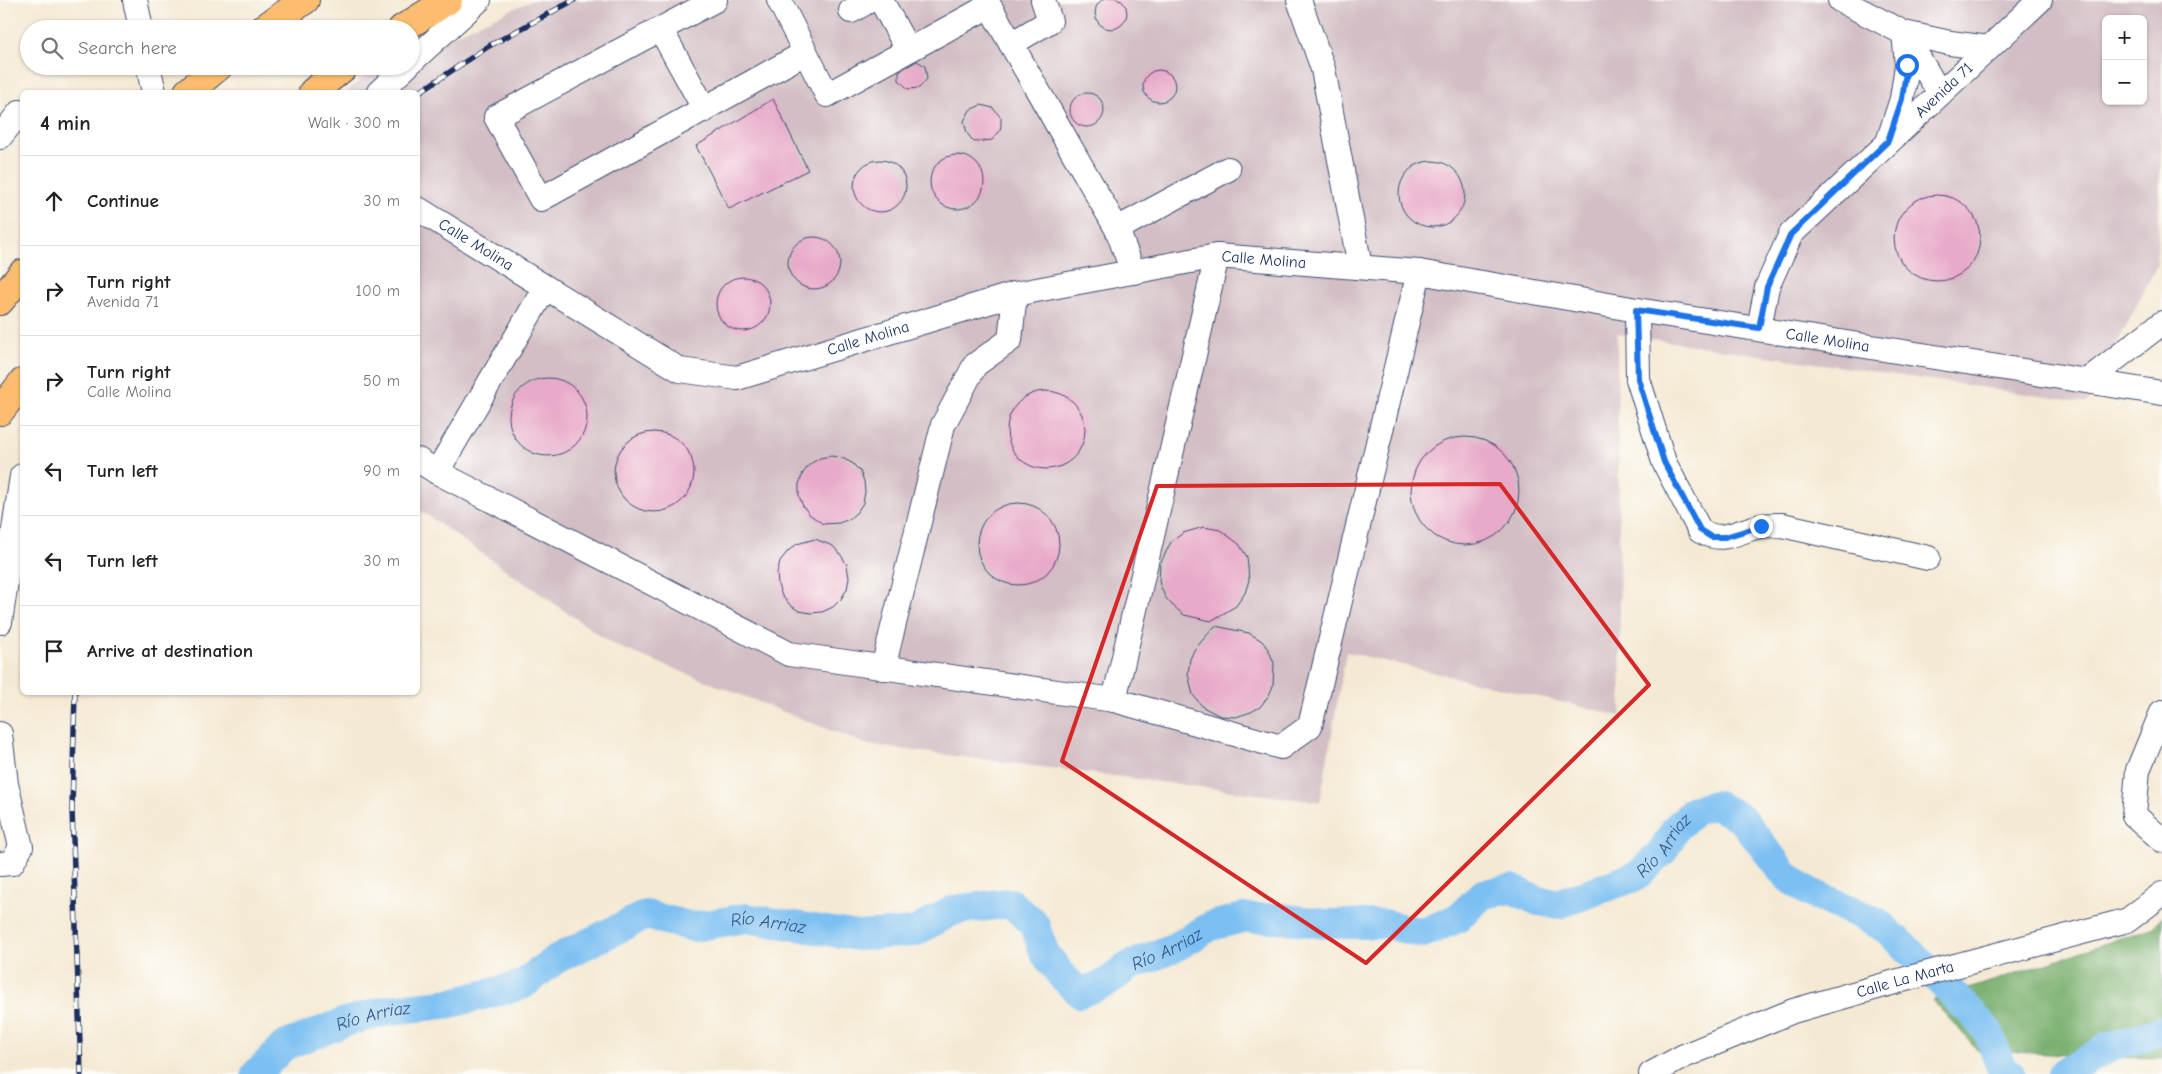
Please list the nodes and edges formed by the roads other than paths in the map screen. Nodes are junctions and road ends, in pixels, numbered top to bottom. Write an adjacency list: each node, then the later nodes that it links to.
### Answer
1 (135, 0): 13 (street)
2 (305, 0): 14 (highway)
3 (448, 0): 15 (highway)
4 (479, 0): 22 (street)
5 (715, 0): 16 (street)
6 (779, 0): 21 (street)
7 (881, 0): 20 (street)
8 (1043, 0): 18 (street)
9 (1300, 0): 40 (street)
10 (1840, 0): 17 (street)
11 (2040, 0): 19 (street, Avenida 71)
12 (988, 3): 18 (street); 20 (street)
13 (139, 20)
14 (274, 20)
15 (416, 20)
16 (661, 30): 32 (street); 32 (street)
17 (1904, 32): 19 (street); 31 (street); 35 (street)
18 (1011, 44): 38 (street)
19 (1989, 48): 31 (street, Avenida 71)
20 (908, 50): 21 (street)
21 (805, 53): 32 (street)
22 (420, 54)
23 (149, 75): 27 (street)
24 (208, 75): 28 (highway)
25 (334, 75): 29 (highway)
26 (397, 75): 30 (street)
27 (150, 90)
28 (190, 90)
29 (315, 90)
30 (381, 90)
31 (1940, 94): 35 (street, Avenida 71)
32 (705, 110)
33 (14, 112): 34 (street)
34 (0, 137)
35 (1888, 141): 49 (street, Avenida 71)
36 (1228, 170): 38 (street)
37 (420, 210): 44 (street, Calle Molina)
38 (1117, 229): 41 (street)
39 (1217, 256): 40 (street, Calle Molina); 41 (street, Calle Molina); 60 (street)
40 (1360, 267): 42 (street, Calle Molina)
41 (1134, 272): 45 (street, Calle Molina)
42 (1419, 272): 47 (street, Calle Molina); 60 (street)
43 (20, 276): 46 (highway)
44 (545, 288): 45 (street, Calle Molina); 55 (street)
45 (1015, 294): 59 (street)
46 (0, 301)
47 (1636, 310): 49 (street, Calle Molina); 57 (street)
48 (2162, 323): 50 (street)
49 (1759, 328): 50 (street, Calle Molina)
50 (2088, 380): 52 (street, Calle Molina)
51 (20, 386): 53 (highway)
52 (2162, 393)
53 (0, 412)
54 (420, 461): 55 (street)
55 (437, 472): 59 (street)
56 (20, 489): 58 (street)
57 (1928, 558)
58 (0, 622)
59 (883, 668): 60 (street)
60 (1114, 700)
61 (2162, 712): 63 (street)
62 (0, 734): 64 (street)
63 (2162, 840)
64 (0, 864)
65 (2162, 894): 66 (street, Calle La Marta)
66 (1651, 1074)

